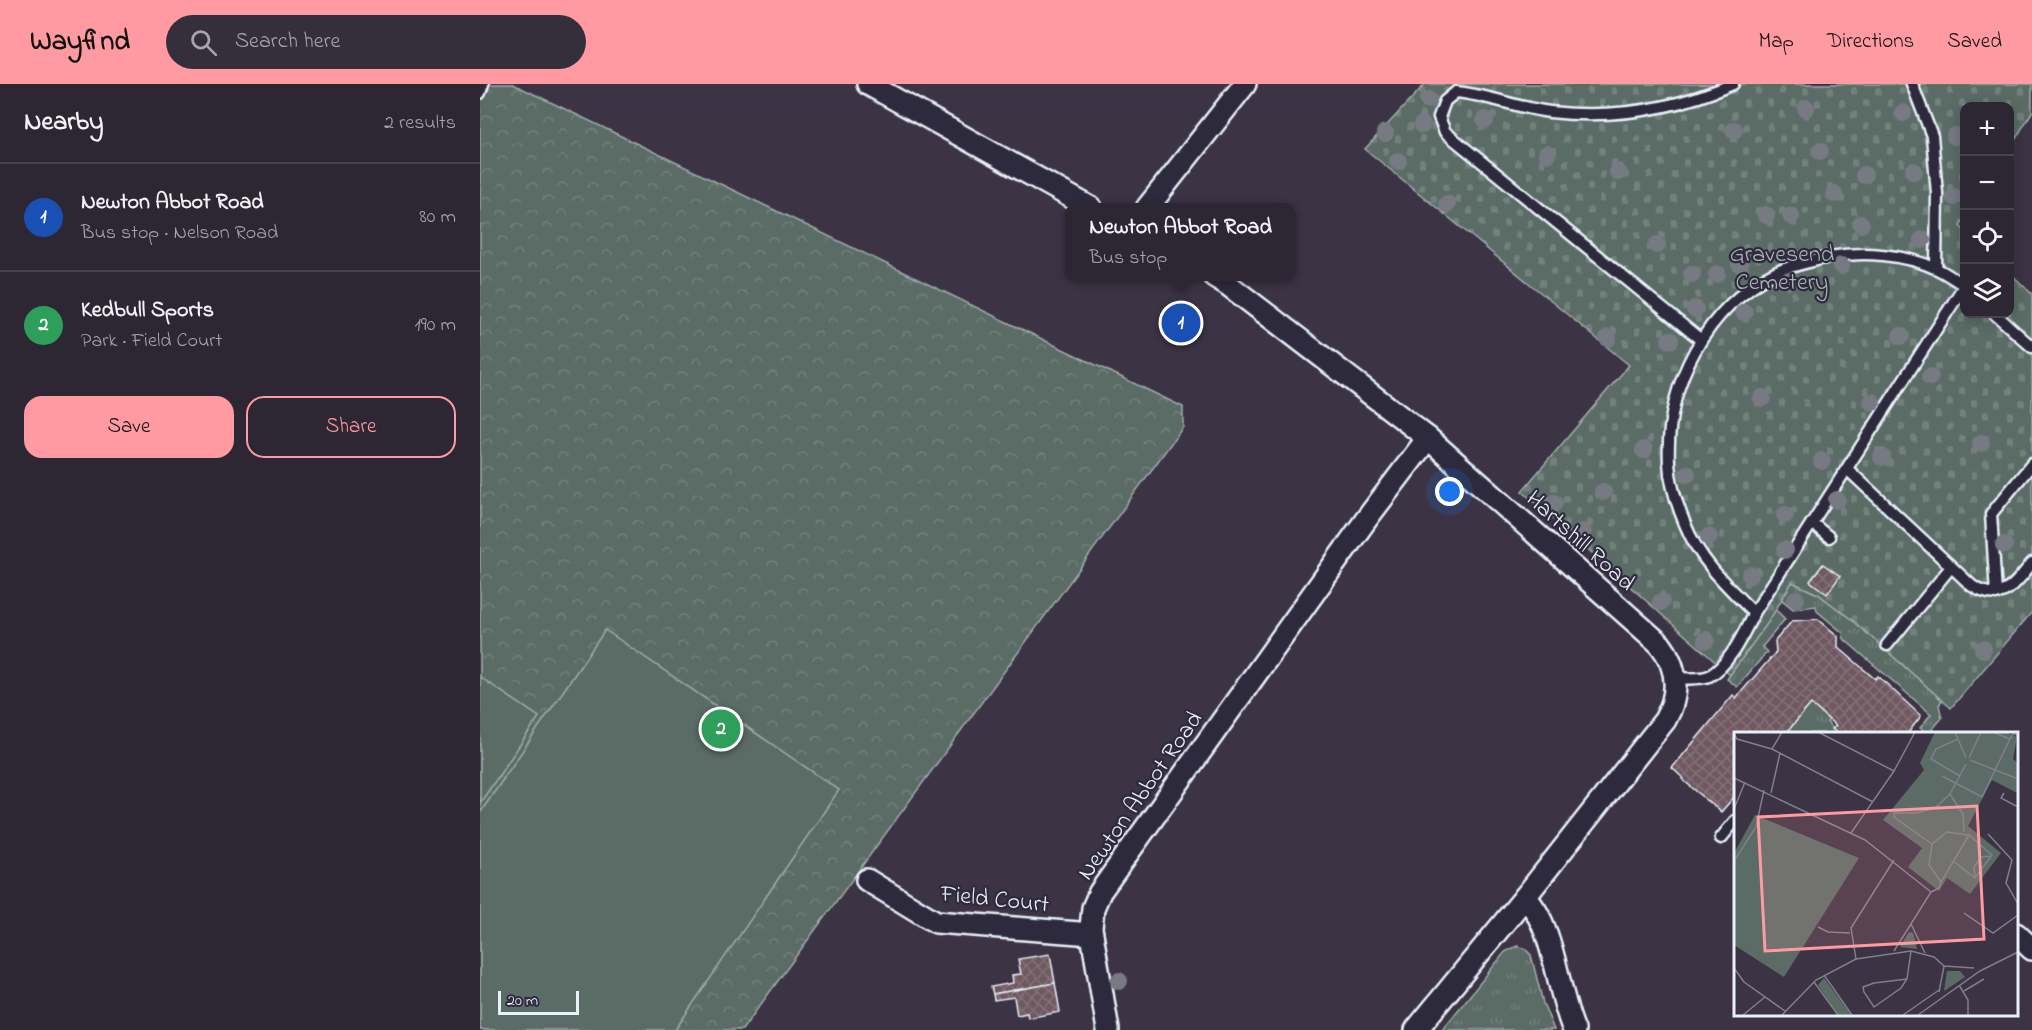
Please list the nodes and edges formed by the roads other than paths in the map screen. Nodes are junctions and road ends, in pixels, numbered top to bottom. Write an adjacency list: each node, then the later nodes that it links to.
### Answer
1 (483, 84): 6 (lane)
2 (868, 84): 7 (street)
3 (1245, 84): 8 (street)
4 (1733, 84): 14 (lane)
5 (1912, 84): 9 (lane)
6 (480, 93)
7 (1084, 203)
8 (1150, 203)
9 (1936, 268): 11 (lane); 14 (lane)
10 (1222, 281): 16 (street, Hartshill Road)
11 (1960, 283)
12 (1960, 292): 18 (lane)
13 (1999, 318): 15 (lane)
14 (1701, 340): 24 (lane)
15 (2032, 347)
16 (1428, 438): 26 (street, Hartshill Road); 31 (street, Newton Abbot Road)
17 (2032, 464): 23 (lane)
18 (1847, 469): 19 (lane); 22 (lane)
19 (1812, 523): 20 (lane); 24 (lane)
20 (1829, 537)
21 (2032, 563): 23 (lane)
22 (1951, 567): 23 (lane); 25 (lane)
23 (1996, 594)
24 (1754, 613): 26 (lane)
25 (1887, 645)
26 (1675, 678): 30 (street, Hartshill Road)
27 (1734, 822): 28 (lane)
28 (1721, 837)
29 (867, 880): 31 (street, Field Court)
30 (1525, 897): 35 (street, Hartshill Road); 36 (street)
31 (1092, 934): 34 (street, Newton Abbot Road)
32 (2017, 935): 33 (street)
33 (2032, 949)
34 (1108, 1030)
35 (1416, 1030)
36 (1574, 1030)

